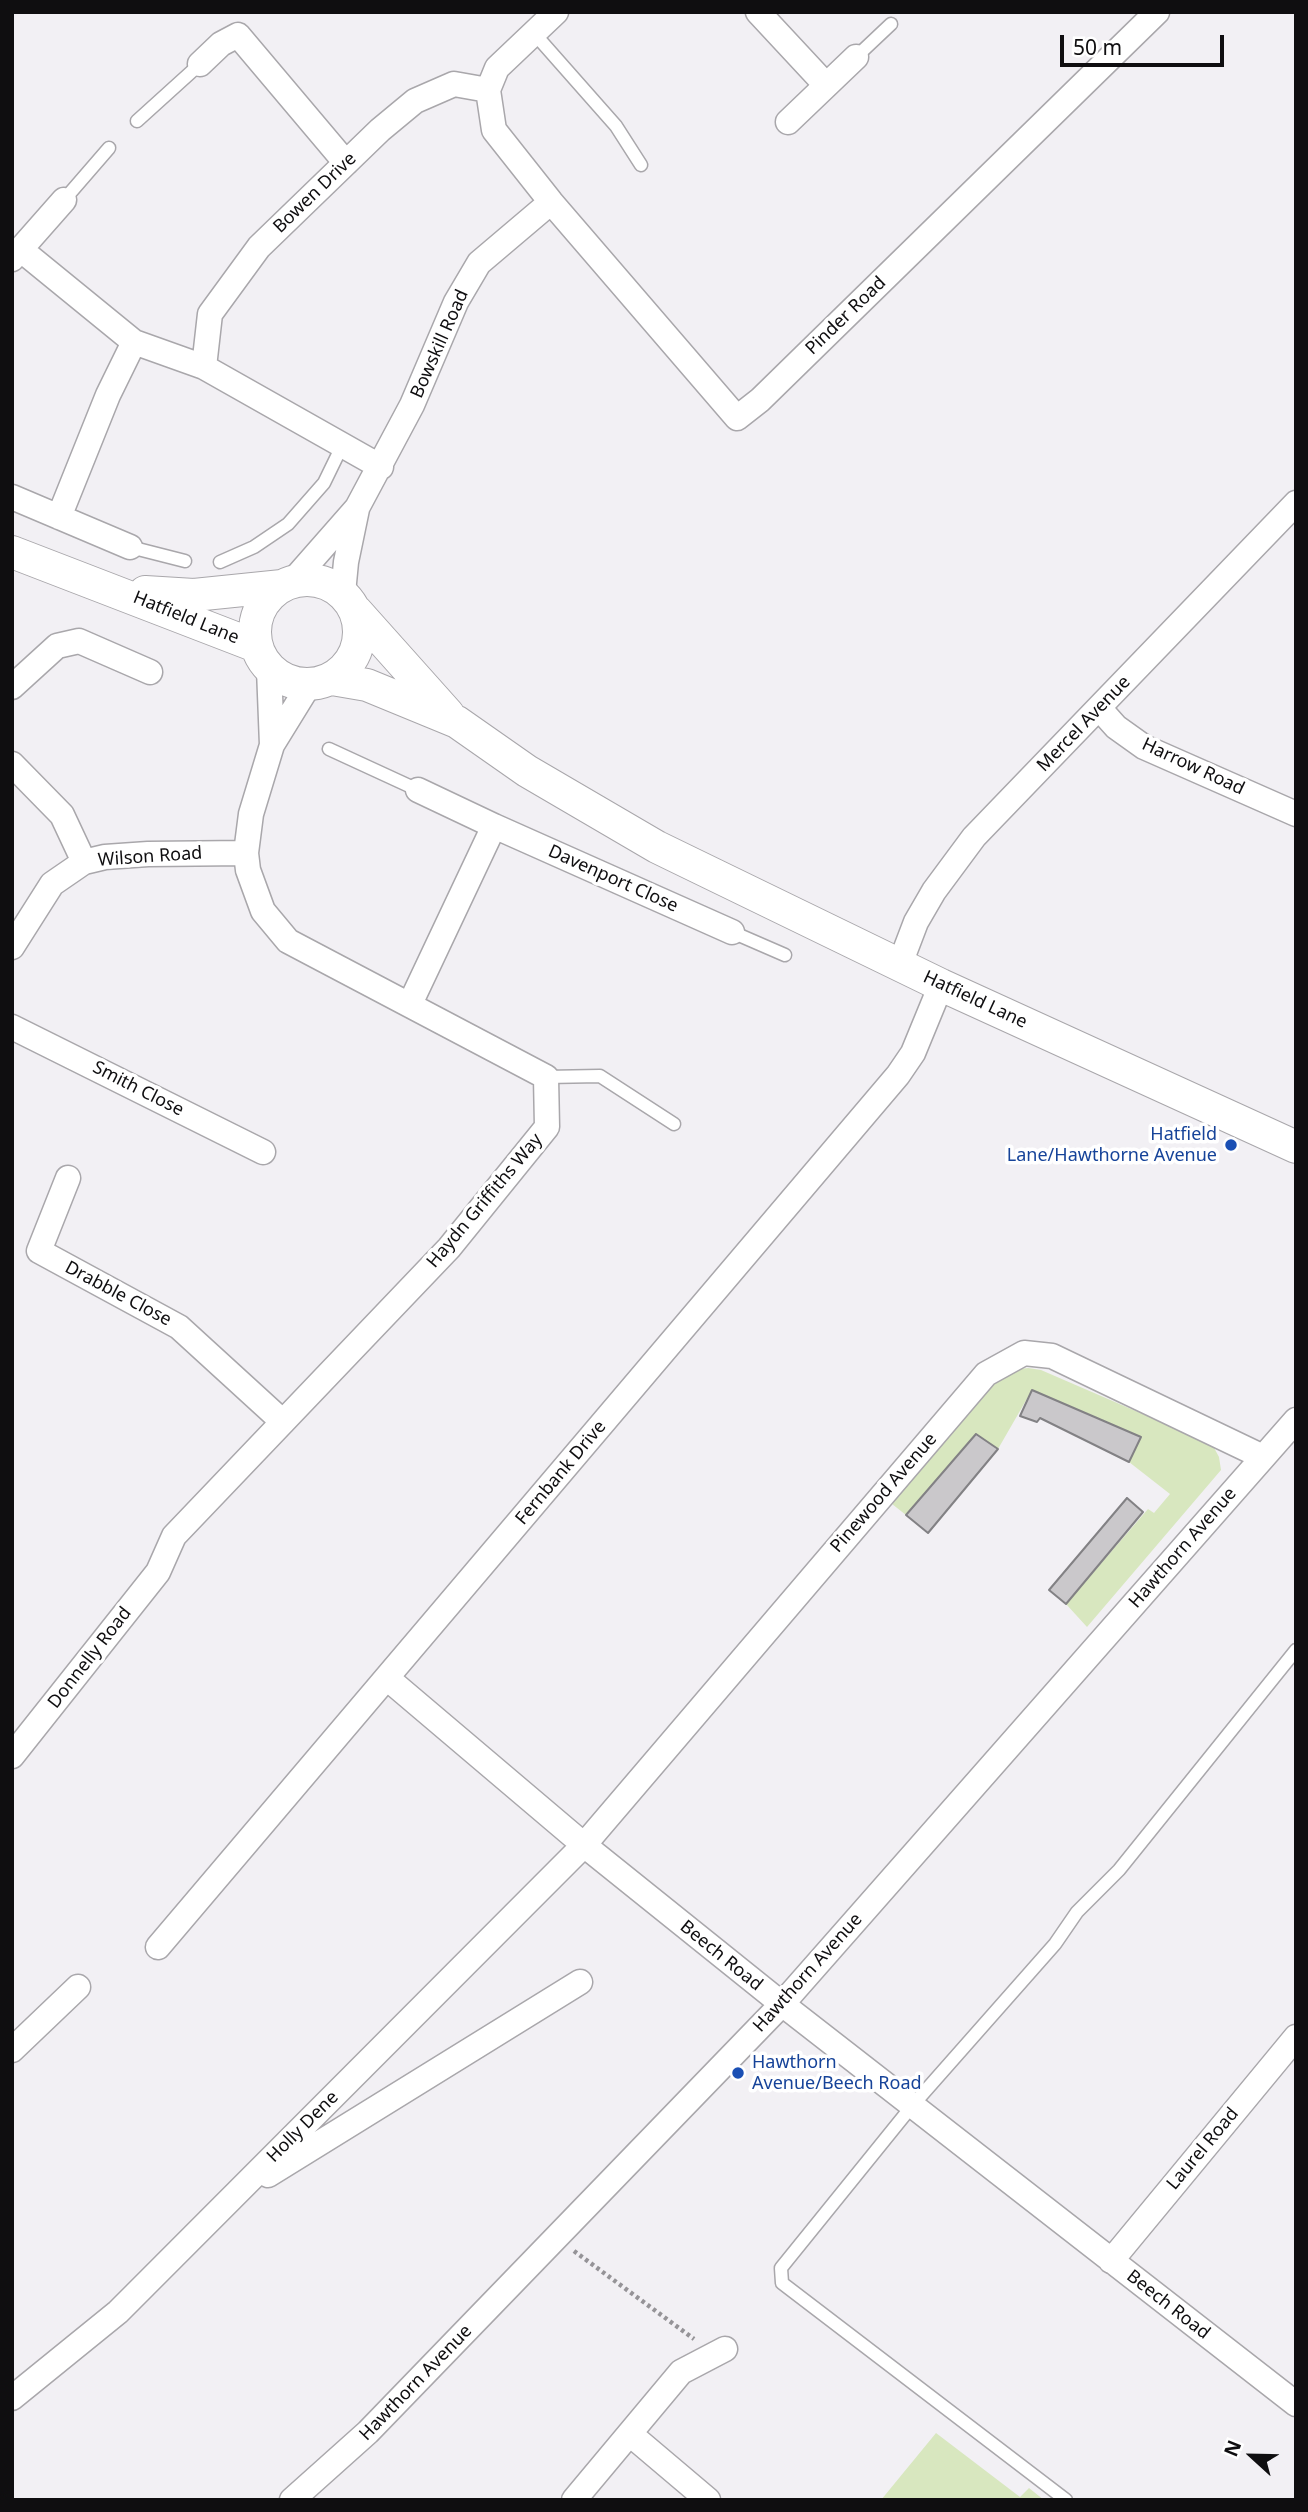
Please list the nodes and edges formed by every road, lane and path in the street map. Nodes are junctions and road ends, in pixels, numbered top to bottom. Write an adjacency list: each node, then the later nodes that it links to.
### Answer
1 (556, 12): 5 (street)
2 (758, 12): 8 (street)
3 (1157, 12): 16 (street, Pinder Road)
4 (891, 24): 6 (lane)
5 (533, 32): 9 (street); 14 (lane)
6 (856, 57): 8 (street)
7 (200, 64): 10 (lane); 13 (street)
8 (825, 84): 11 (street)
9 (488, 90): 13 (street, Bowen Drive); 16 (street)
10 (137, 121)
11 (788, 122)
12 (109, 148): 15 (lane)
13 (346, 163): 19 (street, Bowen Drive)
14 (641, 164)
15 (64, 200): 17 (street)
16 (551, 202): 21 (street, Bowskill Road)
17 (16, 254): 18 (street)
18 (134, 342): 19 (street); 25 (street)
19 (204, 367): 20 (street)
20 (342, 446): 21 (street); 29 (lane)
21 (381, 467): 23 (street, Bowskill Road)
22 (12, 497): 25 (street)
23 (357, 508): 30 (street, Bowskill Road); 32 (street, Bowskill Road)
24 (1292, 514): 37 (street, Mercel Avenue)
25 (59, 517): 26 (street)
26 (130, 547): 28 (lane)
27 (12, 552): 31 (street, Hatfield Lane)
28 (185, 561)
29 (220, 562)
30 (287, 584): 31 (street, Hatfield Lane); 32 (street); 33 (street)
31 (115, 590): 33 (street, Hatfield Lane)
32 (349, 602): 35 (street); 38 (street)
33 (263, 658): 35 (street); 39 (street)
34 (150, 672): 36 (street)
35 (321, 682): 38 (street); 39 (street)
36 (12, 687)
37 (1099, 708): 43 (street, Harrow Road); 50 (street, Mercel Avenue)
38 (457, 722): 50 (street, Hatfield Lane)
39 (272, 745): 45 (street)
40 (329, 749): 42 (lane)
41 (12, 764): 46 (street)
42 (418, 790): 44 (street, Davenport Close)
43 (1296, 814)
44 (494, 826): 47 (street, Davenport Close); 52 (street)
45 (246, 853): 46 (street, Wilson Road); 52 (street)
46 (84, 862): 48 (street, Wilson Road)
47 (732, 932): 49 (lane)
48 (12, 947)
49 (785, 955)
50 (900, 964): 51 (street, Hatfield Lane)
51 (941, 985): 56 (street, Hatfield Lane); 64 (street, Fernbank Drive)
52 (410, 1004): 54 (street)
53 (12, 1027): 57 (street, Smith Close)
54 (545, 1077): 55 (lane); 60 (street, Haydn Griffiths Way)
55 (674, 1124)
56 (1296, 1147)
57 (263, 1152)
58 (68, 1178): 60 (street, Drabble Close)
59 (1296, 1420): 61 (street, Hawthorn Avenue)
60 (283, 1422): 62 (street, Haydn Griffiths Way)
61 (1263, 1457): 66 (street, Pinewood Avenue); 70 (street, Hawthorn Avenue)
62 (164, 1558): 65 (street, Donnelly Road)
63 (1296, 1650): 73 (lane)
64 (387, 1678): 66 (street, Beech Road); 67 (street, Fernbank Drive)
65 (12, 1756)
66 (584, 1845): 70 (street, Beech Road); 74 (street, Holly Dene)
67 (158, 1947)
68 (580, 1982): 74 (street)
69 (78, 1987): 72 (street)
70 (782, 2004): 73 (street, Beech Road); 75 (street, Hawthorn Avenue)
71 (1296, 2037): 76 (street, Laurel Road)
72 (12, 2050)
73 (912, 2106): 76 (street, Beech Road); 84 (lane)
74 (232, 2197): 78 (street, Holly Dene)
75 (556, 2238): 77 (path); 81 (street, Hawthorn Avenue)
76 (1111, 2261): 79 (street, Beech Road)
77 (720, 2352): 80 (street)
78 (12, 2399)
79 (1296, 2404)
80 (630, 2434): 82 (street); 83 (street)
81 (292, 2500)
82 (574, 2500)
83 (708, 2500)
84 (1066, 2500)

